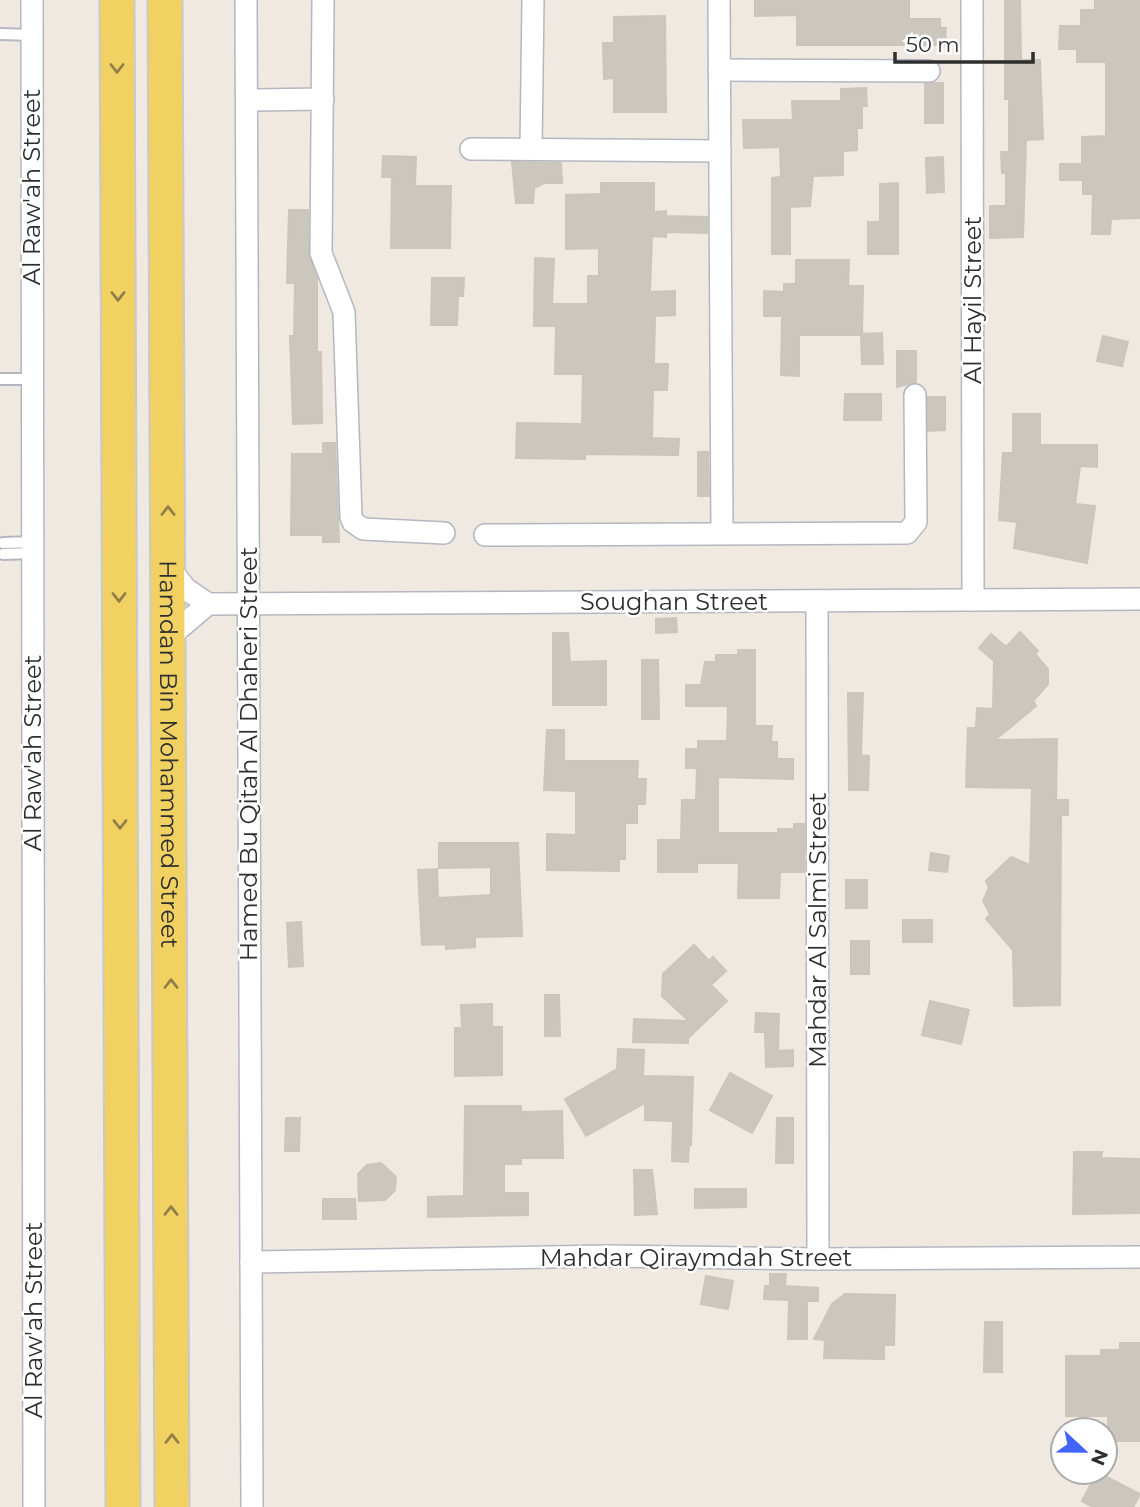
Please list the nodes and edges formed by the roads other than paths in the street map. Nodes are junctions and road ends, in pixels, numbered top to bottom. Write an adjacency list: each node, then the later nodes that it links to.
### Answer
1 (32, 0): 10 (street, Al Raw'ah Street)
2 (117, 0): 37 (main road, Hamdan Bin Mohammed Street, one-way to 37)
3 (165, 0): 26 (main road, Hamdan Bin Mohammed Street, one-way to 3)
4 (246, 0): 14 (street, Hamed Bu Qitah Al Dhaheri Street)
5 (323, 0): 13 (street)
6 (533, 0): 16 (street)
7 (719, 0): 11 (street)
8 (972, 0): 28 (street, Al Hayil Street)
9 (0, 34): 10 (lane)
10 (32, 35): 19 (street, Al Raw'ah Street)
11 (719, 70): 12 (street); 17 (street)
12 (929, 71)
13 (323, 99): 14 (street); 21 (street)
14 (247, 100): 31 (street, Hamed Bu Qitah Al Dhaheri Street)
15 (471, 149): 16 (street)
16 (531, 149): 17 (street)
17 (720, 151): 22 (street)
18 (0, 379): 19 (lane)
19 (32, 379): 24 (street, Al Raw'ah Street)
20 (915, 395): 22 (street)
21 (444, 533)
22 (722, 533): 23 (street)
23 (485, 536)
24 (33, 547): 25 (lane); 36 (street, Al Raw'ah Street)
25 (3, 548)
26 (168, 567): 30 (street); 32 (main road, Hamdan Bin Mohammed Street)
27 (1140, 599): 28 (street, Soughan Street)
28 (973, 600): 29 (street, Soughan Street)
29 (817, 601): 31 (street, Soughan Street); 34 (street, Mahdar Al Salmi Street)
30 (208, 604): 31 (street, Soughan Street); 32 (street)
31 (248, 604): 35 (street, Hamed Bu Qitah Al Dhaheri Street)
32 (169, 637): 38 (main road, Hamdan Bin Mohammed Street, one-way to 32)
33 (1140, 1256): 34 (street, Mahdar Qiraymdah Street)
34 (818, 1259): 35 (street, Mahdar Qiraymdah Street)
35 (251, 1262): 39 (street, Hamed Bu Qitah Al Dhaheri Street)
36 (34, 1507)
37 (123, 1507)
38 (172, 1507)
39 (252, 1507)

